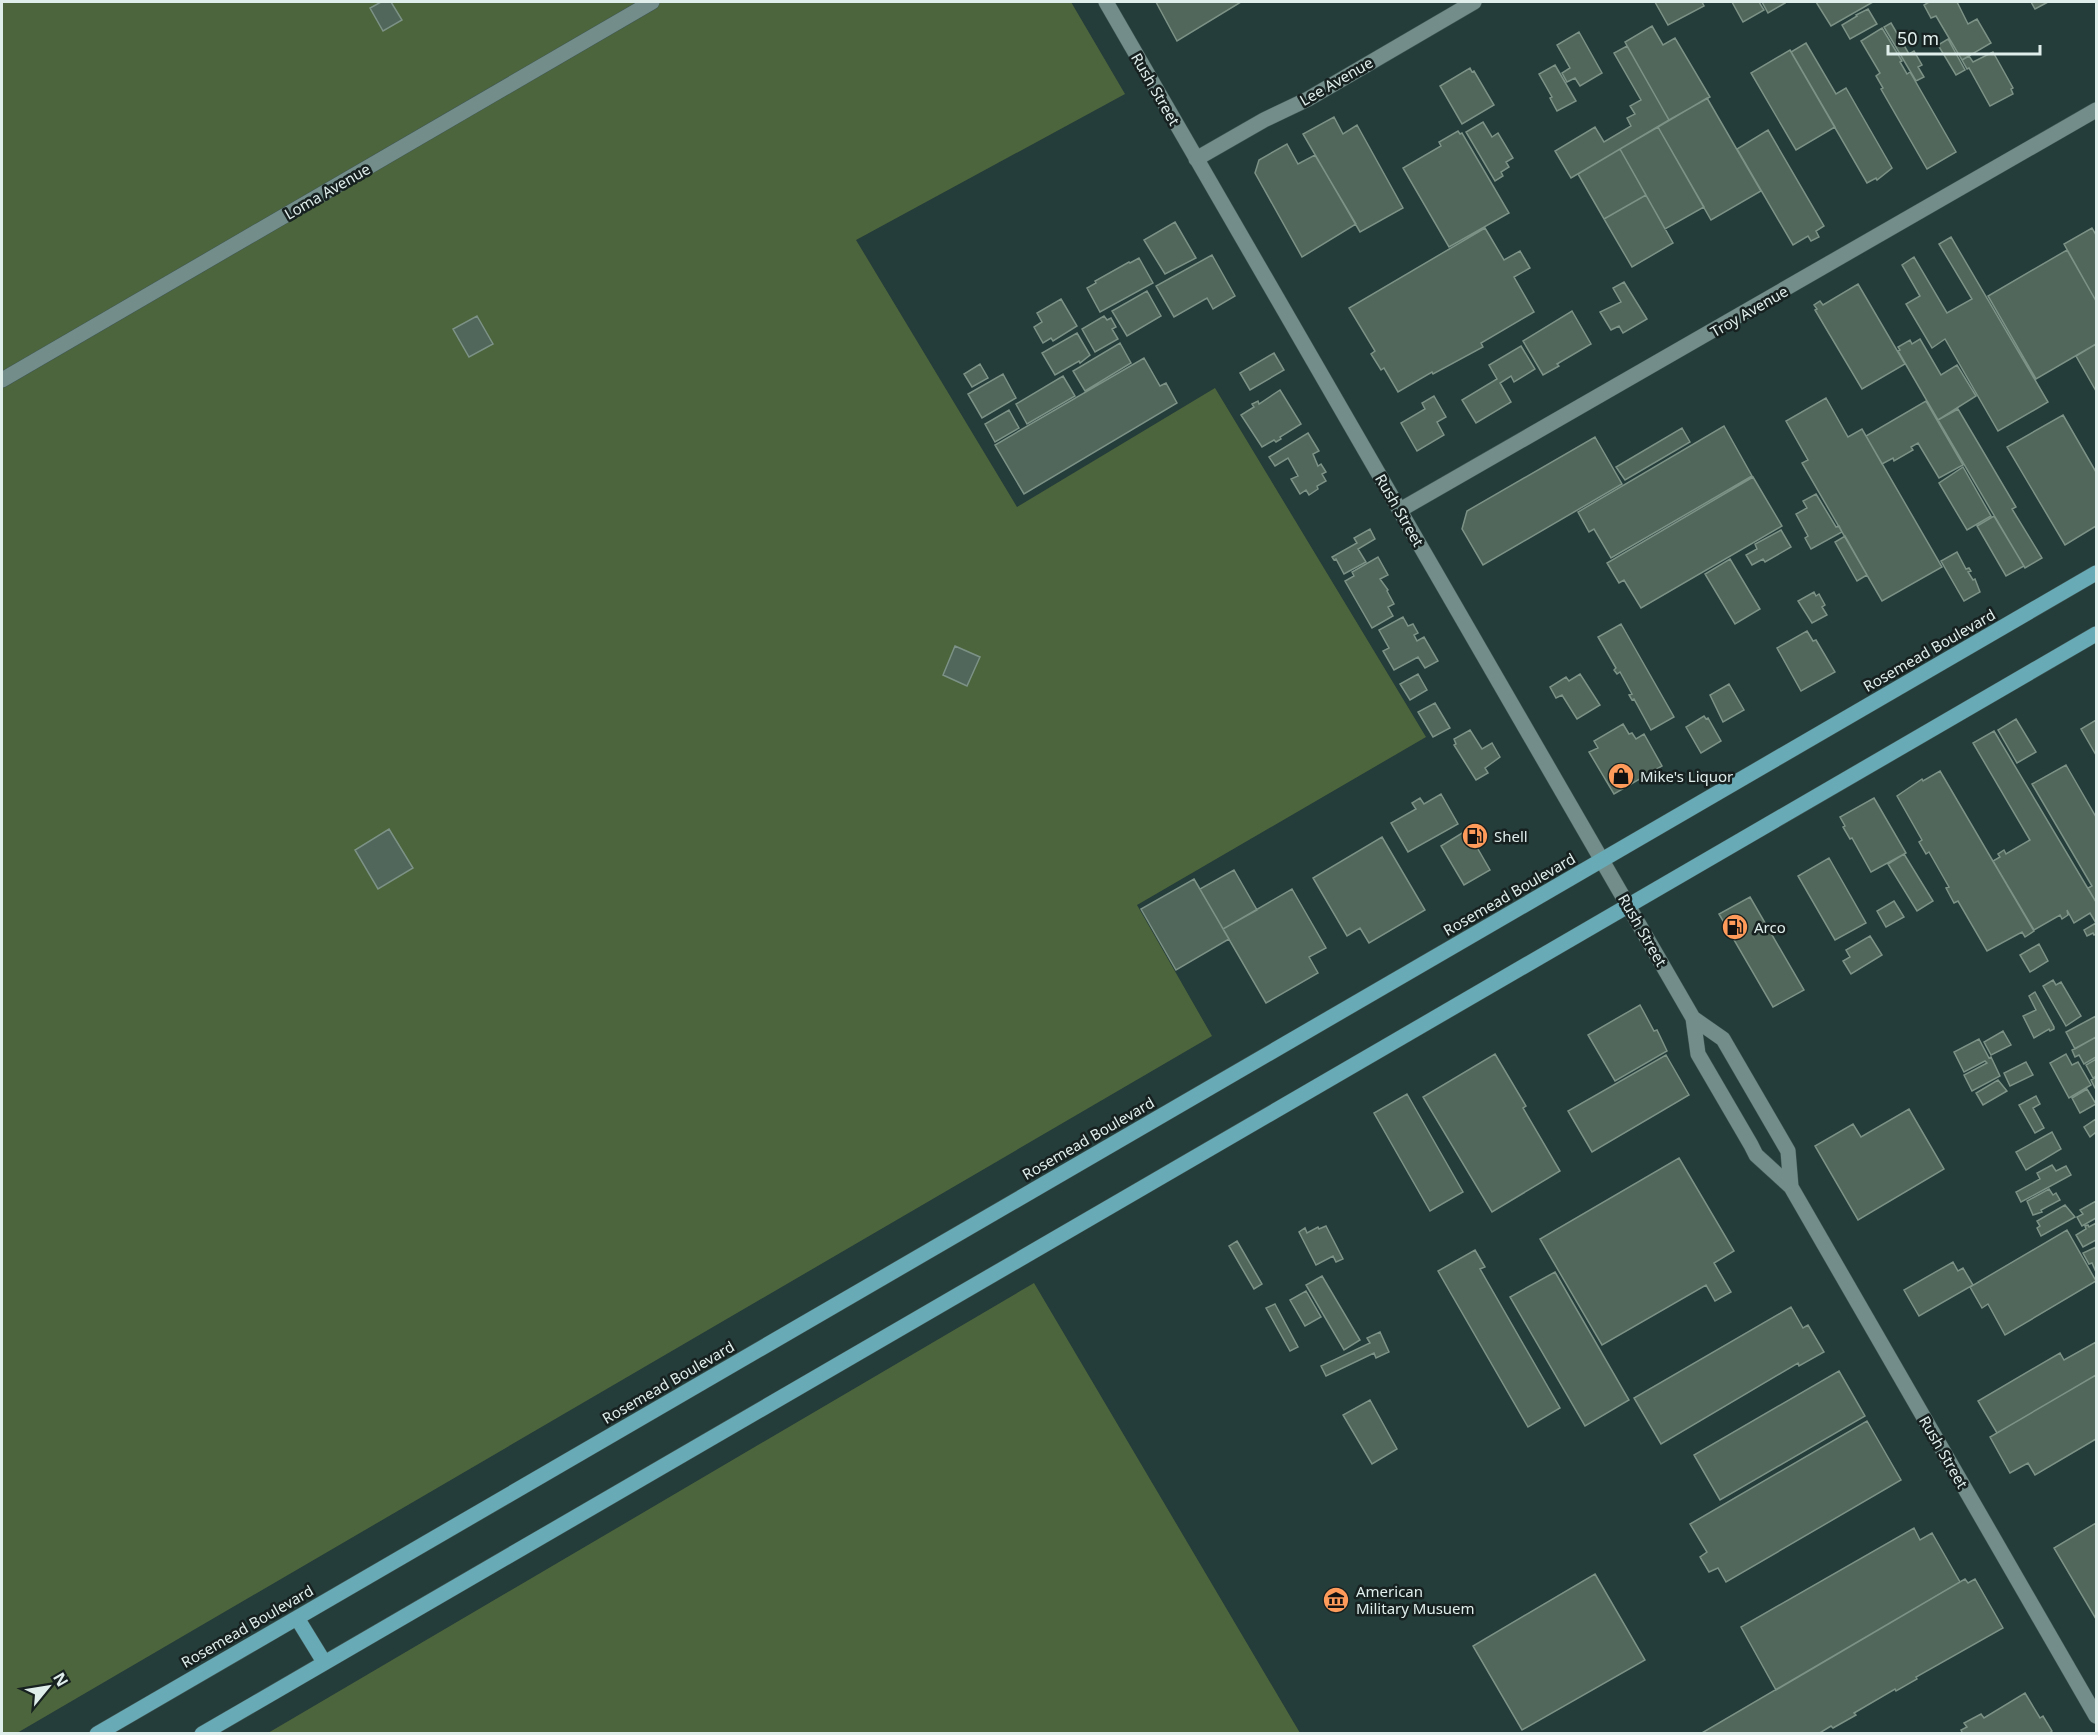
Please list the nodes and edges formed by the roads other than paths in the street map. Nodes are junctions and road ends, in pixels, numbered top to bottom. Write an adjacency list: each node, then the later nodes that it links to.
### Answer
1 (652, 2): 6 (street, Loma Avenue)
2 (1106, 2): 5 (street, Rush Street)
3 (1474, 2): 5 (street, Lee Avenue)
4 (2097, 110): 7 (street, Troy Avenue)
5 (1196, 159): 7 (street, Rush Street)
6 (2, 380)
7 (1400, 510): 10 (street, Rush Street)
8 (2097, 573): 10 (main road, Rosemead Boulevard)
9 (2097, 634): 11 (main road)
10 (1603, 860): 11 (street, Rush Street); 14 (main road, Rosemead Boulevard)
11 (1629, 907): 12 (street, Rush Street); 15 (main road)
12 (1693, 1018): 13 (street, Rush Street); 13 (street, Rush Street)
13 (1791, 1187): 16 (street, Rush Street)
14 (297, 1618): 15 (main road); 17 (main road, Rosemead Boulevard)
15 (324, 1662): 18 (main road)
16 (2097, 1716)
17 (98, 1734)
18 (202, 1734)

